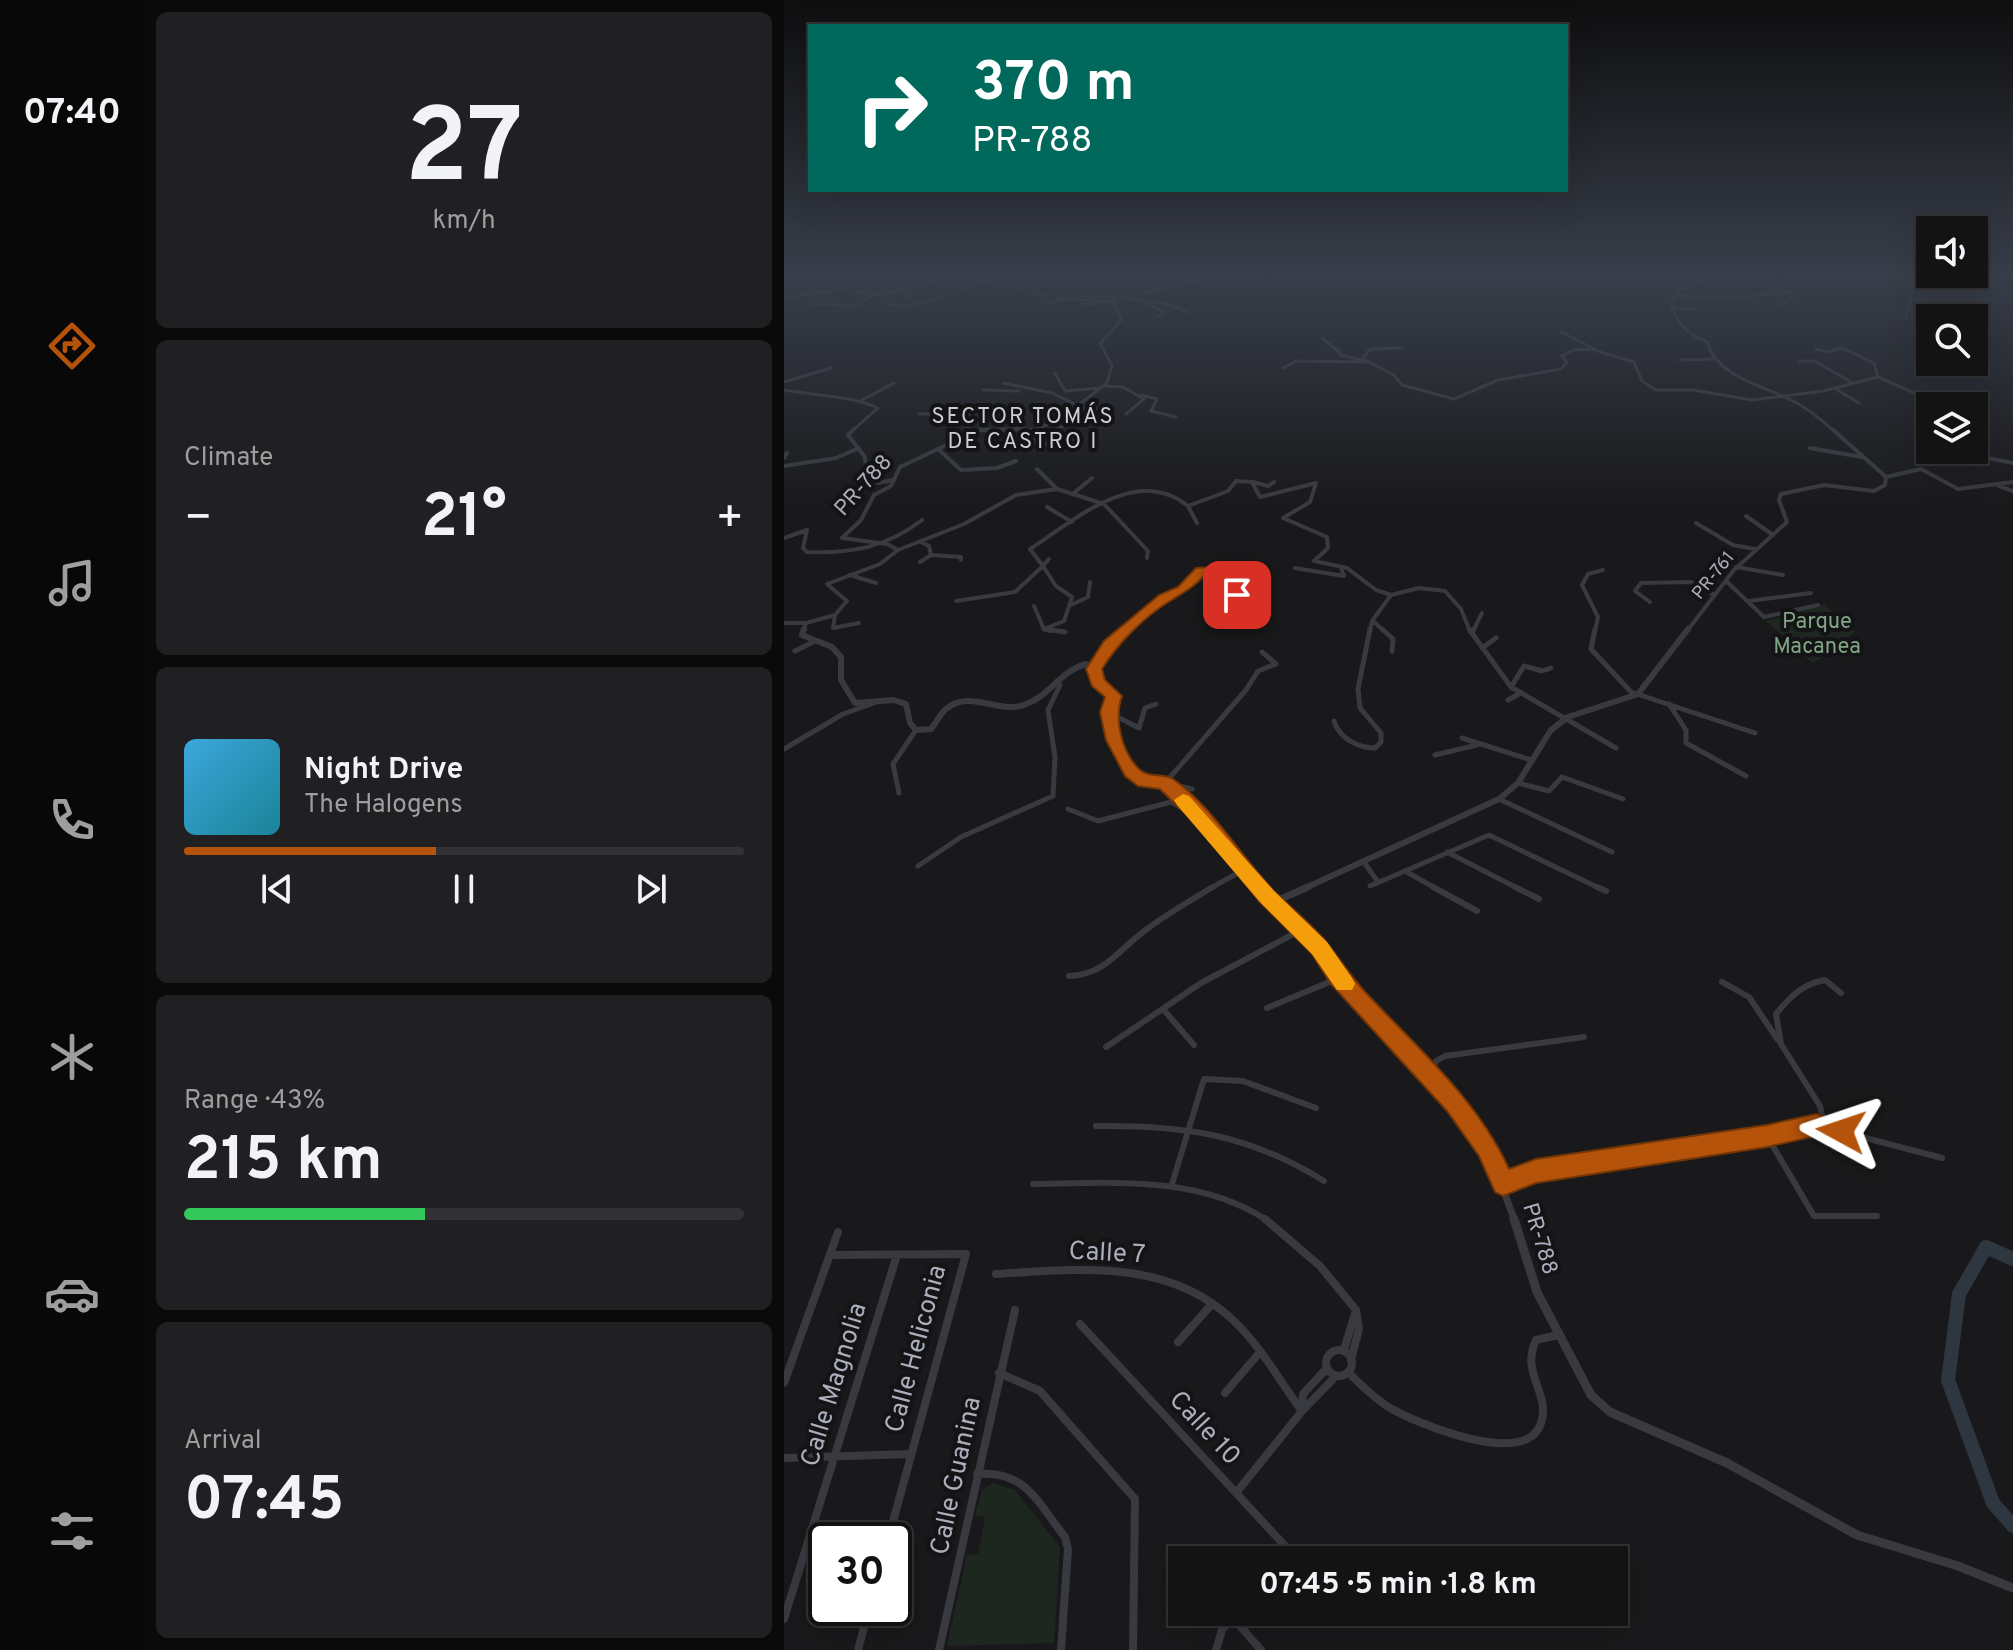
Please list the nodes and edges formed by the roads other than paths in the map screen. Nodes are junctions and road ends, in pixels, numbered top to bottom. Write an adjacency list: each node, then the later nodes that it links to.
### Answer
1 (1105, 353): 21 (street)
2 (1345, 353): 8 (street)
3 (1367, 353): 8 (street)
4 (1565, 353): 12 (street)
5 (1607, 353): 28 (street)
6 (1712, 353): 9 (street)
7 (1853, 353): 16 (street)
8 (1362, 359): 12 (street)
9 (1715, 359): 10 (street); 28 (street)
10 (1680, 360)
11 (1800, 361): 20 (street)
12 (1368, 362): 14 (street)
13 (831, 368): 17 (street)
14 (1283, 368)
15 (1055, 373): 21 (street)
16 (1878, 377): 20 (street); 27 (street)
17 (784, 382)
18 (894, 383): 29 (street)
19 (1003, 383): 25 (street)
20 (1852, 383): 22 (street)
21 (1102, 387): 26 (street); 31 (street, PR-788 / PR-788)
22 (1833, 388): 28 (street); 30 (street)
23 (784, 390): 29 (street)
24 (983, 390): 25 (street)
25 (1024, 390): 31 (street)
26 (1138, 394): 33 (street); 34 (street)
27 (1916, 395)
28 (1783, 397): 40 (street)
29 (861, 400): 37 (street)
30 (1859, 403)
31 (1078, 407): 35 (street, PR-788 / PR-788); 36 (street)
32 (919, 414): 35 (street)
33 (1126, 414)
34 (1176, 417)
35 (960, 436): 39 (street, PR-788 / PR-788)
36 (1079, 437)
37 (859, 448): 44 (street); 48 (street)
38 (1810, 448): 40 (street)
39 (938, 449): 42 (street); 48 (street, PR-788 / PR-788)
40 (1862, 457): 46 (street)
41 (1988, 458): 43 (street)
42 (1016, 461)
43 (2013, 463)
44 (784, 466)
45 (1037, 469): 53 (street)
46 (1886, 477): 52 (street); 64 (street)
47 (1092, 478): 55 (street)
48 (894, 480): 67 (street, PR-788 / PR-788)
49 (1252, 482): 50 (street); 57 (street); 76 (street)
50 (1274, 482)
51 (2013, 482): 52 (street)
52 (1998, 485): 54 (street)
53 (1057, 489): 55 (street); 66 (street)
54 (2013, 491)
55 (1075, 492): 56 (street)
56 (1104, 504): 57 (street); 61 (street); 71 (street)
57 (1188, 506): 62 (street)
58 (1047, 507): 61 (street)
59 (1746, 516): 64 (street)
60 (922, 520): 67 (street)
61 (1072, 522): 75 (street)
62 (1197, 523)
63 (1696, 523): 68 (street)
64 (1773, 535): 68 (street, PR-761 / PR-761)
65 (784, 538): 67 (street)
66 (920, 541): 69 (street); 70 (street)
67 (887, 544): 69 (street, PR-788 / PR-788)
68 (1755, 549): 77 (street, PR-761 / PR-761)
69 (898, 550): 80 (street)
70 (931, 555): 73 (street); 74 (street)
71 (1147, 558)
72 (1049, 559): 75 (street)
73 (961, 560)
74 (920, 562)
75 (1043, 566): 89 (street); 94 (street)
76 (1340, 567): 78 (street); 87 (street)
77 (1736, 567): 81 (street); 82 (street, PR-761 / PR-761)
78 (1295, 568)
79 (1603, 570): 115 (street)
80 (849, 574): 84 (street); 96 (street)
81 (1783, 575)
82 (1726, 581): 88 (street, PR-761 / PR-761); 90 (street)
83 (1090, 582): 94 (street)
84 (876, 583)
85 (1811, 593): 90 (street)
86 (1237, 595): 111 (street)
87 (1391, 595): 97 (street); 103 (street)
88 (1714, 595): 91 (street); 115 (street, PR-761 / PR-761)
89 (956, 601)
90 (1747, 601): 92 (street)
91 (1650, 602)
92 (1818, 605)
93 (1034, 606): 101 (street)
94 (1070, 606): 101 (street)
95 (1482, 613): 103 (street)
96 (835, 616): 99 (street); 100 (street)
97 (1372, 621): 108 (street); 120 (street)
98 (784, 623): 99 (street)
99 (806, 623): 105 (street)
100 (859, 623)
101 (1044, 629): 102 (street)
102 (1065, 632)
103 (1471, 634): 106 (street)
104 (1496, 638): 106 (street)
105 (813, 642): 107 (street); 117 (street)
106 (1482, 648): 113 (street)
107 (795, 651)
108 (1392, 651)
109 (1262, 652): 134 (street)
110 (1551, 668): 113 (street)
111 (1094, 669): 112 (street); 121 (street, PR-788 / PR-788)
112 (1056, 681): 125 (street); 145 (street)
113 (1511, 687): 114 (street)
114 (1519, 694): 116 (street); 122 (street)
115 (1638, 694): 119 (street); 122 (street)
116 (1508, 700)
117 (875, 702): 125 (street); 130 (street)
118 (1156, 704): 121 (street)
119 (1669, 704): 126 (street); 133 (street)
120 (1360, 708): 123 (street); 124 (street)
121 (1108, 712): 134 (street, PR-788 / PR-788)
122 (1568, 717): 129 (street); 132 (street)
123 (1334, 721)
124 (1362, 721)
125 (916, 730): 137 (street)
126 (1755, 733)
127 (1462, 738): 128 (street)
128 (1478, 745): 131 (street); 132 (street)
129 (1616, 748)
130 (784, 749)
131 (1435, 755)
132 (1531, 760): 135 (street)
133 (1746, 776)
134 (1165, 783): 136 (street); 141 (street, PR-788 / PR-788)
135 (1518, 783): 138 (street); 139 (street)
136 (1192, 789)
137 (899, 793)
138 (1499, 799): 143 (street); 144 (street)
139 (1623, 799)
140 (1068, 809): 141 (street)
141 (1200, 817): 146 (street, PR-788 / PR-788)
142 (1446, 852): 147 (street); 150 (street); 151 (street)
143 (1612, 852)
144 (1363, 861): 148 (street); 152 (street)
145 (918, 866)
146 (1245, 869): 152 (street, PR-788 / PR-788); 155 (street)
147 (1404, 871): 148 (street); 153 (street)
148 (1378, 882): 149 (street)
149 (1370, 886)
150 (1606, 891)
151 (1539, 899)
152 (1274, 902): 154 (street, PR-788 / PR-788)
153 (1477, 911)
154 (1301, 930): 156 (street, PR-788 / PR-788); 160 (street)
155 (1069, 976)
156 (1339, 978): 159 (street); 165 (street, PR-788 / PR-788)
157 (1722, 982): 162 (street)
158 (1841, 993): 162 (street)
159 (1267, 1008)
160 (1163, 1009): 163 (street); 164 (street)
161 (1584, 1037): 165 (street)
162 (1781, 1044): 167 (street)
163 (1194, 1045)
164 (1106, 1047)
165 (1430, 1076): 175 (street, PR-788 / PR-788)
166 (1316, 1108): 169 (street)
167 (1816, 1125): 170 (street); 171 (street)
168 (1096, 1126): 169 (street)
169 (1189, 1128): 172 (street); 174 (street)
170 (1767, 1136): 175 (street); 176 (street)
171 (1942, 1158)
172 (1324, 1181)
173 (1033, 1184): 174 (street)
174 (1172, 1184): 184 (street)
175 (1503, 1184): 185 (street, PR-788 / PR-788)
176 (1877, 1216)
177 (838, 1232): 178 (street)
178 (830, 1255): 179 (street, Calle Heliconia); 194 (street)
179 (897, 1255): 197 (street, Calle Heliconia); 198 (street, Calle Magnolia)
180 (996, 1274): 181 (street, Calle 7)
181 (1212, 1304): 186 (street); 188 (street, Calle 7)
182 (1015, 1310): 192 (street, Calle Guanina)
183 (1080, 1324): 201 (street, Calle 10)
184 (1356, 1329): 187 (street); 189 (street)
185 (1559, 1335): 191 (street); 204 (street, PR-788 / PR-788)
186 (1178, 1342)
187 (1344, 1350): 189 (street); 190 (street)
188 (1260, 1352): 195 (street); 196 (street, Calle 7)
189 (1351, 1360): 191 (street)
190 (1327, 1368): 193 (street); 196 (street)
191 (1348, 1372): 193 (street)
192 (999, 1373): 200 (street, Calle Guanina); 212 (street)
193 (1336, 1376): 196 (street)
194 (784, 1383)
195 (1225, 1393)
196 (1302, 1411): 201 (street)
197 (911, 1454): 198 (street); 202 (street, Calle Heliconia)
198 (834, 1456): 199 (street); 205 (street, Calle Magnolia)
199 (784, 1458)
200 (977, 1474): 210 (street, Calle Guanina); 211 (street)
201 (1236, 1493): 203 (street, Calle 10)
202 (893, 1522)
203 (1285, 1546)
204 (2013, 1588)
205 (784, 1619)
206 (864, 1626): 209 (street)
207 (1224, 1626): 213 (street)
208 (1240, 1626): 214 (street)
209 (858, 1650)
210 (939, 1650)
211 (1061, 1650)
212 (1133, 1650)
213 (1216, 1650)
214 (1261, 1650)

